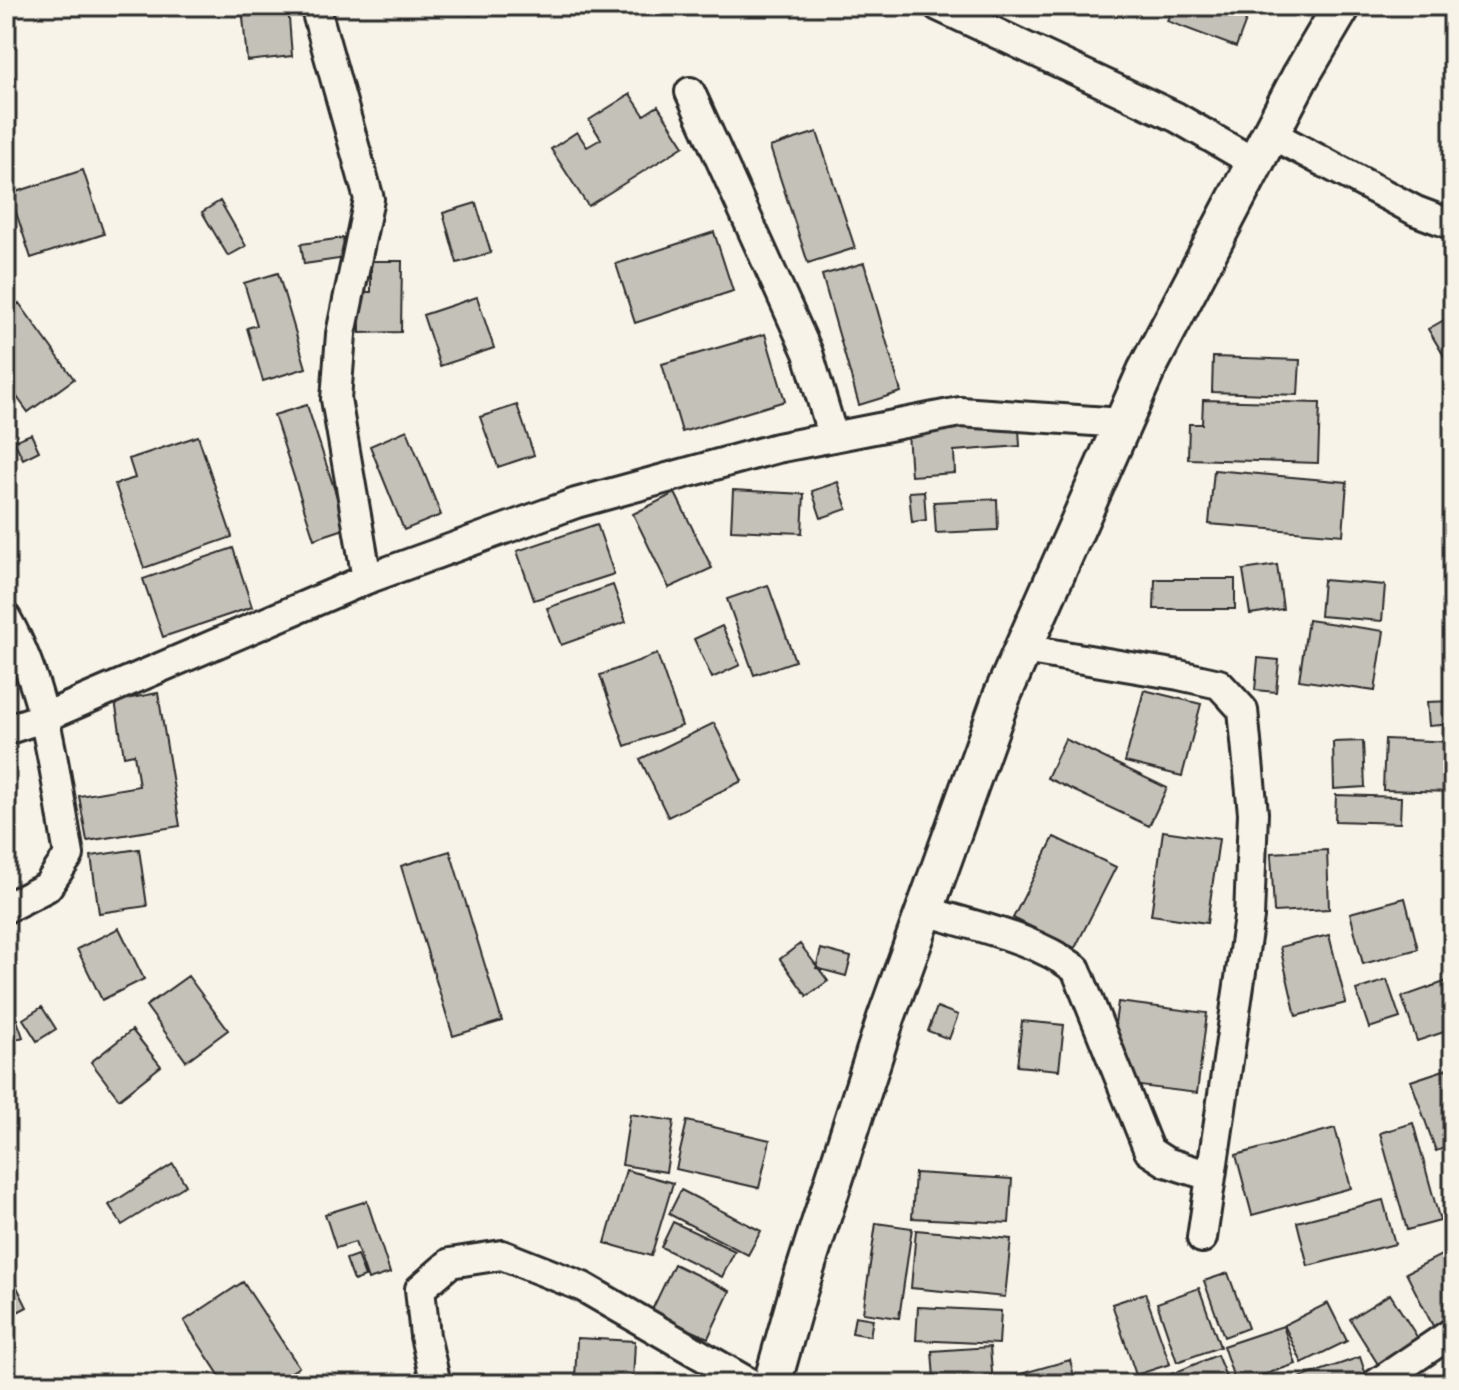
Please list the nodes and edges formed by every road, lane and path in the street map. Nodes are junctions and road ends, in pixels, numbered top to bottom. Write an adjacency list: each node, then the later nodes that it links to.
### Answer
1 (315, 6): 9 (street)
2 (938, 6): 5 (street)
3 (1342, 6): 5 (main road)
4 (690, 92): 8 (street)
5 (1263, 148): 6 (street); 7 (main road)
6 (1453, 225)
7 (1123, 423): 8 (street); 11 (main road)
8 (833, 437): 9 (street)
9 (367, 579): 12 (street)
10 (6, 618): 12 (street)
11 (1023, 649): 15 (main road); 16 (street)
12 (45, 717): 13 (street); 14 (street)
13 (6, 730)
14 (6, 908)
15 (926, 911): 16 (street); 21 (main road)
16 (1210, 1176): 17 (street)
17 (1202, 1238)
18 (1453, 1332): 22 (street)
19 (436, 1384): 20 (street)
20 (751, 1384)
21 (772, 1384)
22 (1376, 1384)

